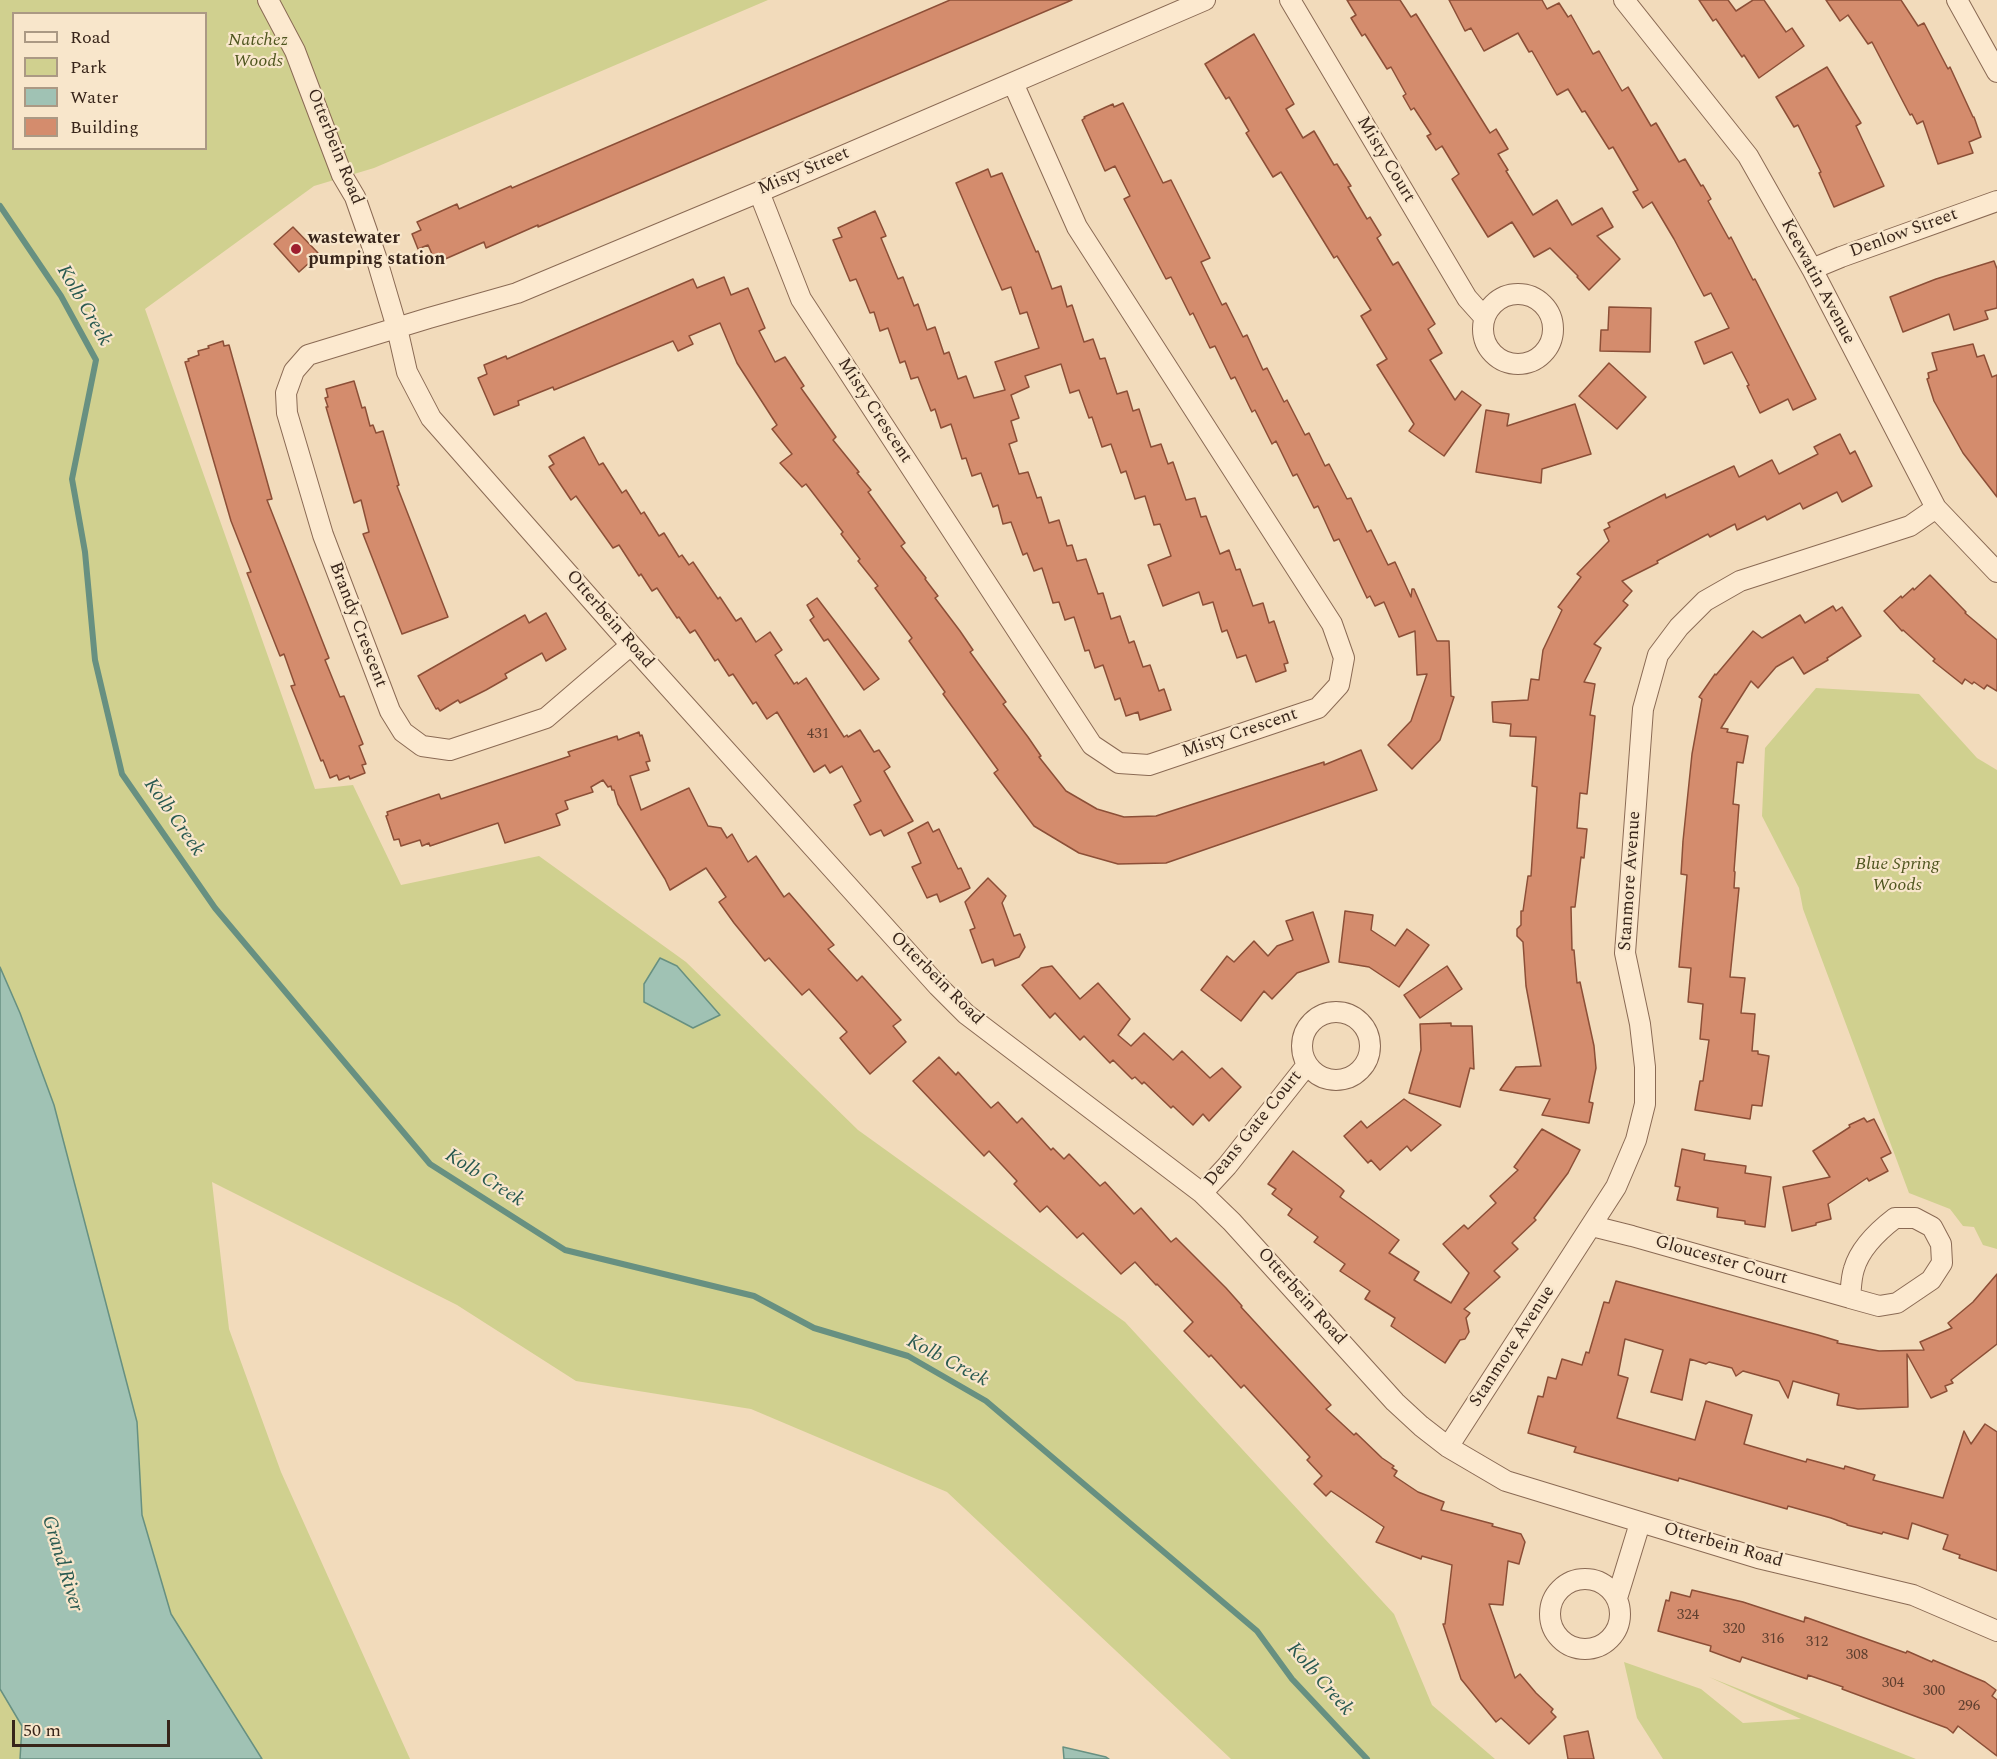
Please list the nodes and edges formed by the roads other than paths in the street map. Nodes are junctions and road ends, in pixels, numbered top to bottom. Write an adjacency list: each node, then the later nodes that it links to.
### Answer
1 (268, 0): 12 (street, Otterbein Road)
2 (1206, 0): 7 (street, Misty Street)
3 (1290, 0): 11 (street, Misty Court)
4 (1624, 0): 10 (street, Keewatin Avenue)
5 (1957, 0): 6 (street)
6 (1997, 72)
7 (1013, 82): 8 (street, Misty Street); 8 (street, Misty Crescent)
8 (759, 192): 12 (street, Misty Street)
9 (1997, 201): 10 (street, Denlow Street)
10 (1812, 269): 13 (street, Keewatin Avenue)
11 (1484, 317)
12 (397, 328): 15 (street, Otterbein Road); 15 (street, Brandy Crescent)
13 (1936, 508): 14 (street, Keewatin Avenue); 18 (street, Stanmore Avenue)
14 (1997, 572)
15 (631, 645): 17 (street, Otterbein Road)
16 (1307, 1065): 17 (street, Deans Gate Court)
17 (1202, 1193): 20 (street, Otterbein Road)
18 (1592, 1227): 19 (street, Gloucester Court); 20 (street, Stanmore Avenue)
19 (1850, 1298): 19 (street, Gloucester Court)
20 (1448, 1447): 21 (street, Otterbein Road)
21 (1640, 1523): 22 (street); 23 (street, Otterbein Road)
22 (1617, 1598)
23 (1997, 1631)

